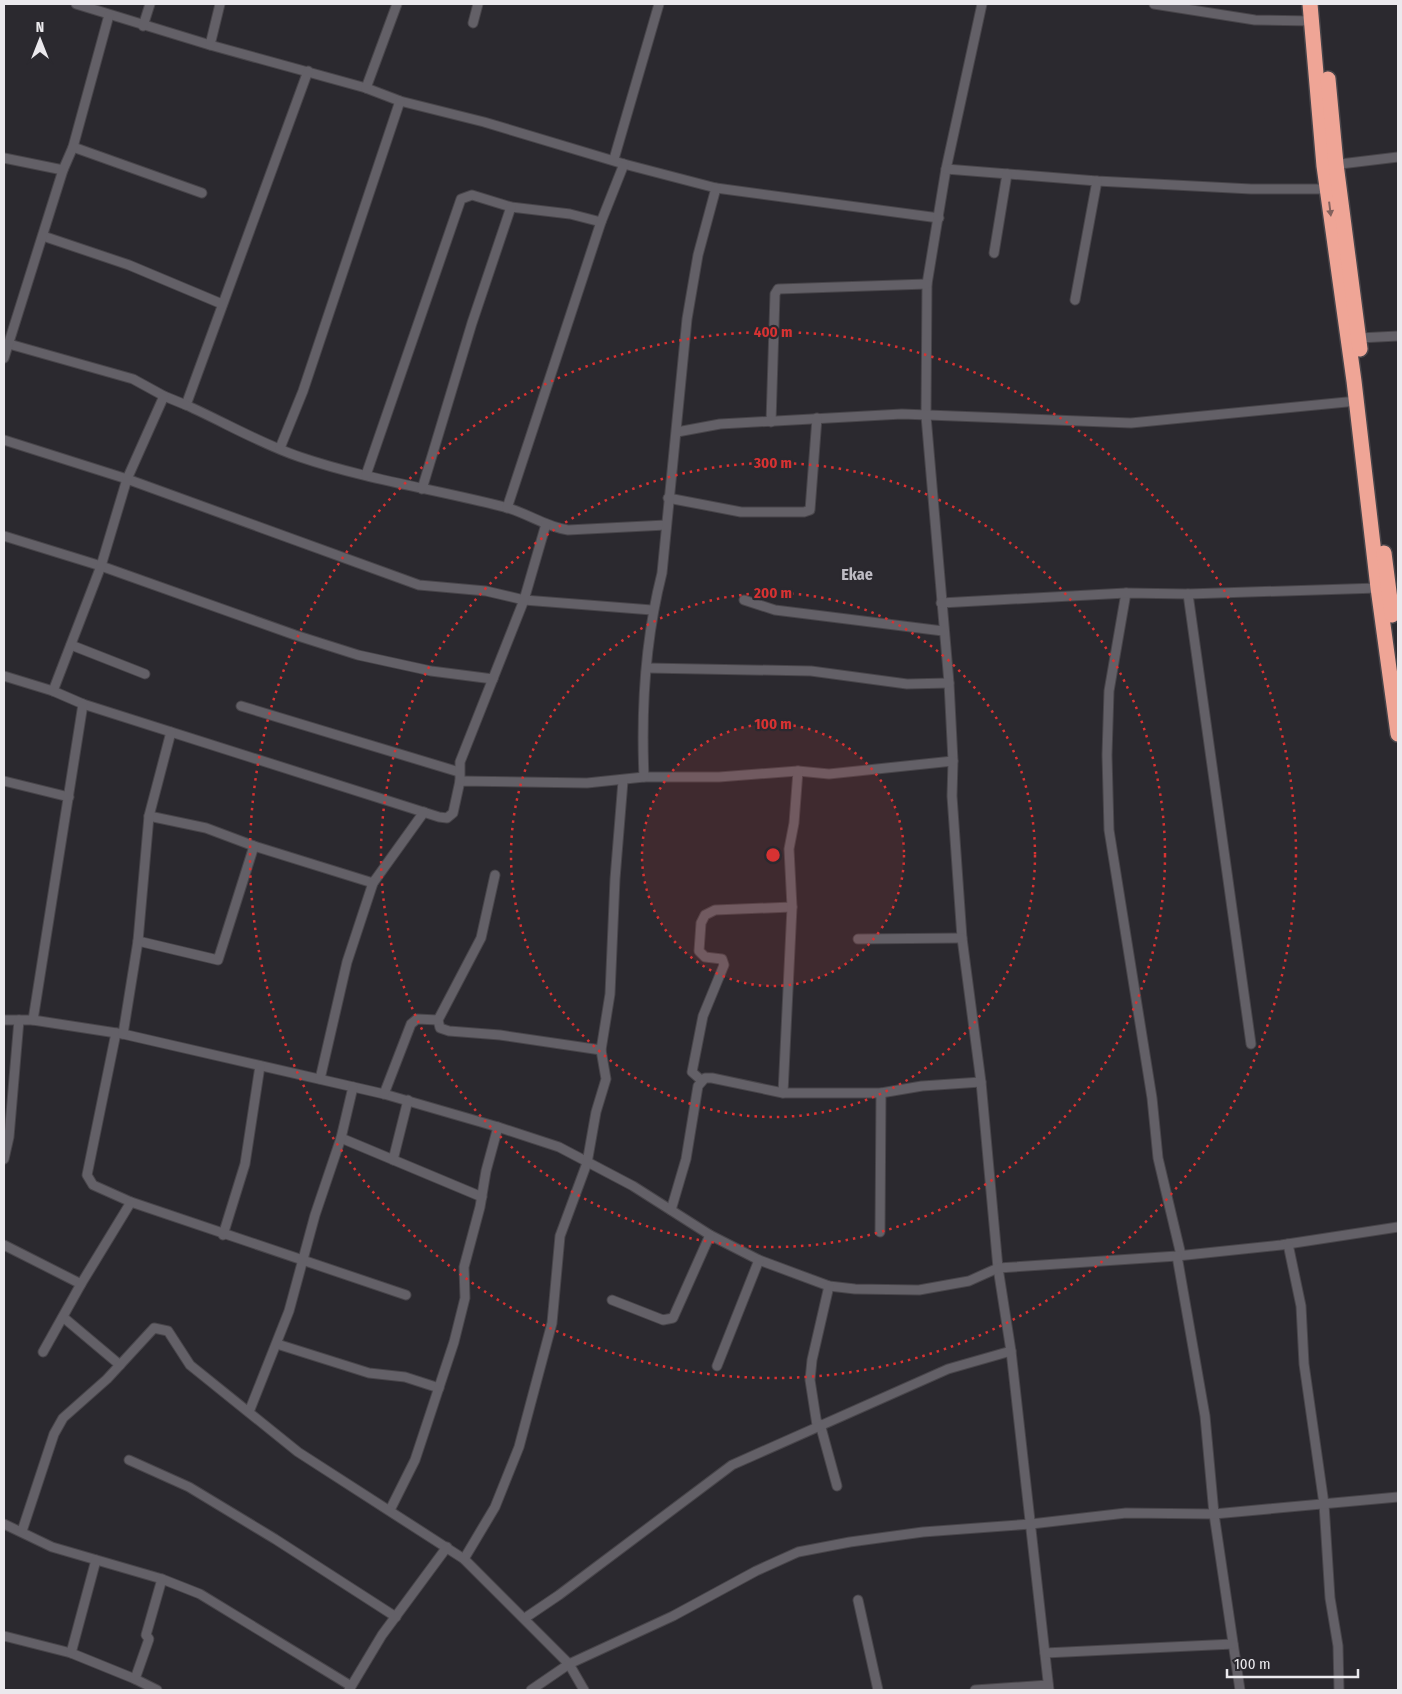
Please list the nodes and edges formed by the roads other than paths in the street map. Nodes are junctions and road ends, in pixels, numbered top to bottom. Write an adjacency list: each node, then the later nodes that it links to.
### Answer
1 (76, 4): 12 (street)
2 (150, 4): 15 (street)
3 (220, 4): 16 (street)
4 (386, 4): 11 (street)
5 (478, 4): 14 (street)
6 (659, 4): 23 (street)
7 (982, 4): 26 (street)
8 (1154, 4): 13 (street)
9 (1310, 4): 13 (highway)
10 (1320, 4): 25 (highway)
11 (396, 5): 18 (street)
12 (109, 15): 15 (street); 20 (street)
13 (1312, 21): 25 (highway)
14 (473, 23)
15 (144, 26): 16 (street)
16 (210, 45): 17 (street)
17 (308, 71): 18 (street); 40 (street)
18 (366, 88): 19 (street)
19 (400, 101): 23 (street); 53 (street)
20 (73, 147): 27 (street); 32 (street)
21 (1398, 157): 25 (street)
22 (4, 158): 27 (street)
23 (614, 159): 24 (street)
24 (624, 164): 30 (street); 35 (street)
25 (1330, 165): 31 (highway); 43 (highway)
26 (946, 169): 28 (street); 34 (street)
27 (63, 170): 36 (street)
28 (1007, 174): 29 (street); 37 (street)
29 (1097, 181): 31 (street); 39 (street)
30 (716, 188): 34 (street); 51 (street)
31 (1328, 189): 46 (highway, one-way to 46)
32 (202, 193)
33 (511, 207): 35 (street); 54 (street); 56 (street)
34 (939, 218): 38 (street)
35 (601, 222): 58 (street)
36 (43, 236): 40 (street); 42 (street)
37 (994, 253)
38 (927, 284): 48 (street); 50 (street)
39 (1075, 300)
40 (222, 304): 47 (street)
41 (1398, 336): 43 (street)
42 (8, 337): 44 (street); 45 (street)
43 (1359, 338): 73 (highway)
44 (4, 358)
45 (164, 396): 47 (street); 55 (street)
46 (1356, 401): 48 (street); 63 (highway)
47 (186, 404): 53 (street)
48 (926, 416): 49 (street); 68 (street)
49 (817, 418): 50 (street); 57 (street)
50 (771, 422): 51 (street)
51 (677, 432): 57 (street)
52 (4, 440): 55 (street)
53 (280, 448): 54 (street)
54 (366, 475): 56 (street)
55 (127, 479): 62 (street); 66 (street)
56 (422, 489): 58 (street)
57 (668, 498): 60 (street)
58 (507, 508): 59 (street)
59 (546, 524): 60 (street); 66 (street)
60 (666, 525): 69 (street)
61 (4, 536): 62 (street)
62 (101, 566): 71 (street); 76 (street)
63 (1378, 588): 65 (street); 82 (highway)
64 (1126, 593): 65 (street); 68 (street); 129 (street)
65 (1188, 594): 104 (street)
66 (524, 600): 69 (street); 76 (street)
67 (744, 600): 70 (street)
68 (941, 603): 70 (street)
69 (652, 610): 72 (street)
70 (943, 631): 77 (street)
71 (71, 645): 74 (street); 78 (street)
72 (646, 668): 77 (street); 86 (street)
73 (1398, 668)
74 (145, 674)
75 (4, 676): 78 (street)
76 (493, 679): 85 (street)
77 (949, 683): 83 (street)
78 (53, 691): 79 (street)
79 (83, 704): 81 (street); 89 (street)
80 (241, 706): 85 (street)
81 (171, 732): 90 (street); 91 (street)
82 (1398, 734)
83 (953, 761): 84 (street); 96 (street)
84 (798, 771): 86 (street); 95 (street)
85 (459, 777): 88 (street); 90 (street)
86 (644, 778): 88 (street)
87 (4, 781): 89 (street)
88 (623, 781): 105 (street)
89 (69, 797): 101 (street)
90 (424, 812): 94 (street)
91 (149, 816): 92 (street); 98 (street)
92 (254, 846): 94 (street); 98 (street)
93 (495, 875): 102 (street)
94 (373, 883): 107 (street)
95 (792, 907): 108 (street); 111 (street)
96 (962, 938): 97 (street); 109 (street)
97 (858, 939)
98 (138, 941): 103 (street)
99 (4, 1020): 100 (street)
100 (19, 1020): 101 (street); 117 (street)
101 (33, 1020): 103 (street)
102 (438, 1020): 105 (street); 113 (street)
103 (119, 1034): 106 (street); 121 (street)
104 (1251, 1044)
105 (601, 1050): 119 (street)
106 (260, 1066): 107 (street); 125 (street)
107 (320, 1079): 110 (street)
108 (701, 1080): 111 (street); 122 (street)
109 (981, 1082): 112 (street); 132 (street)
110 (353, 1087): 113 (street); 116 (street)
111 (783, 1093): 112 (street)
112 (881, 1093): 124 (street)
113 (384, 1094): 114 (street)
114 (408, 1100): 115 (street); 118 (street)
115 (498, 1128): 119 (street); 120 (street)
116 (341, 1138): 118 (street); 130 (street)
117 (4, 1159)
118 (393, 1160): 120 (street)
119 (587, 1162): 122 (street); 156 (street)
120 (482, 1197): 143 (street)
121 (131, 1202): 125 (street); 133 (street)
122 (671, 1210): 126 (street)
123 (1398, 1227): 127 (street)
124 (880, 1232)
125 (224, 1235): 130 (street)
126 (710, 1235): 131 (street); 136 (street)
127 (1288, 1244): 129 (street); 149 (street)
128 (4, 1245): 133 (street)
129 (1179, 1255): 132 (street); 151 (street)
130 (302, 1259): 135 (street); 138 (street)
131 (759, 1260): 134 (street); 142 (street)
132 (998, 1268): 134 (street); 139 (street)
133 (81, 1284): 137 (street)
134 (829, 1286): 145 (street)
135 (406, 1295)
136 (612, 1300)
137 (63, 1317): 140 (street); 141 (street)
138 (277, 1344): 143 (street); 144 (street)
139 (1011, 1350): 145 (street); 153 (street)
140 (43, 1352)
141 (120, 1365): 144 (street); 154 (street)
142 (717, 1366)
143 (439, 1388): 150 (street)
144 (249, 1412): 150 (street)
145 (819, 1425): 147 (street); 161 (street)
146 (129, 1460): 160 (street)
147 (837, 1486)
148 (1398, 1497): 149 (street)
149 (1324, 1504): 151 (street); 176 (street)
150 (390, 1510): 155 (street)
151 (1214, 1514): 153 (street); 163 (street)
152 (4, 1524): 154 (street)
153 (1031, 1524): 165 (street); 166 (street)
154 (22, 1531): 157 (street)
155 (447, 1547): 156 (street); 160 (street)
156 (464, 1559): 161 (street)
157 (96, 1560): 158 (street); 164 (street)
158 (162, 1579): 167 (street); 169 (street)
159 (858, 1600): 173 (street)
160 (396, 1617): 169 (street)
161 (525, 1618): 166 (street)
162 (4, 1636): 164 (street)
163 (1233, 1644): 165 (street); 175 (street)
164 (71, 1653): 167 (street)
165 (1045, 1653): 168 (street)
166 (569, 1664): 171 (street); 172 (street)
167 (136, 1679): 170 (street)
168 (1048, 1687): 174 (street)
169 (350, 1688)
170 (157, 1690)
171 (530, 1690)
172 (584, 1690)
173 (878, 1690)
174 (975, 1690)
175 (1240, 1690)
176 (1339, 1690)

